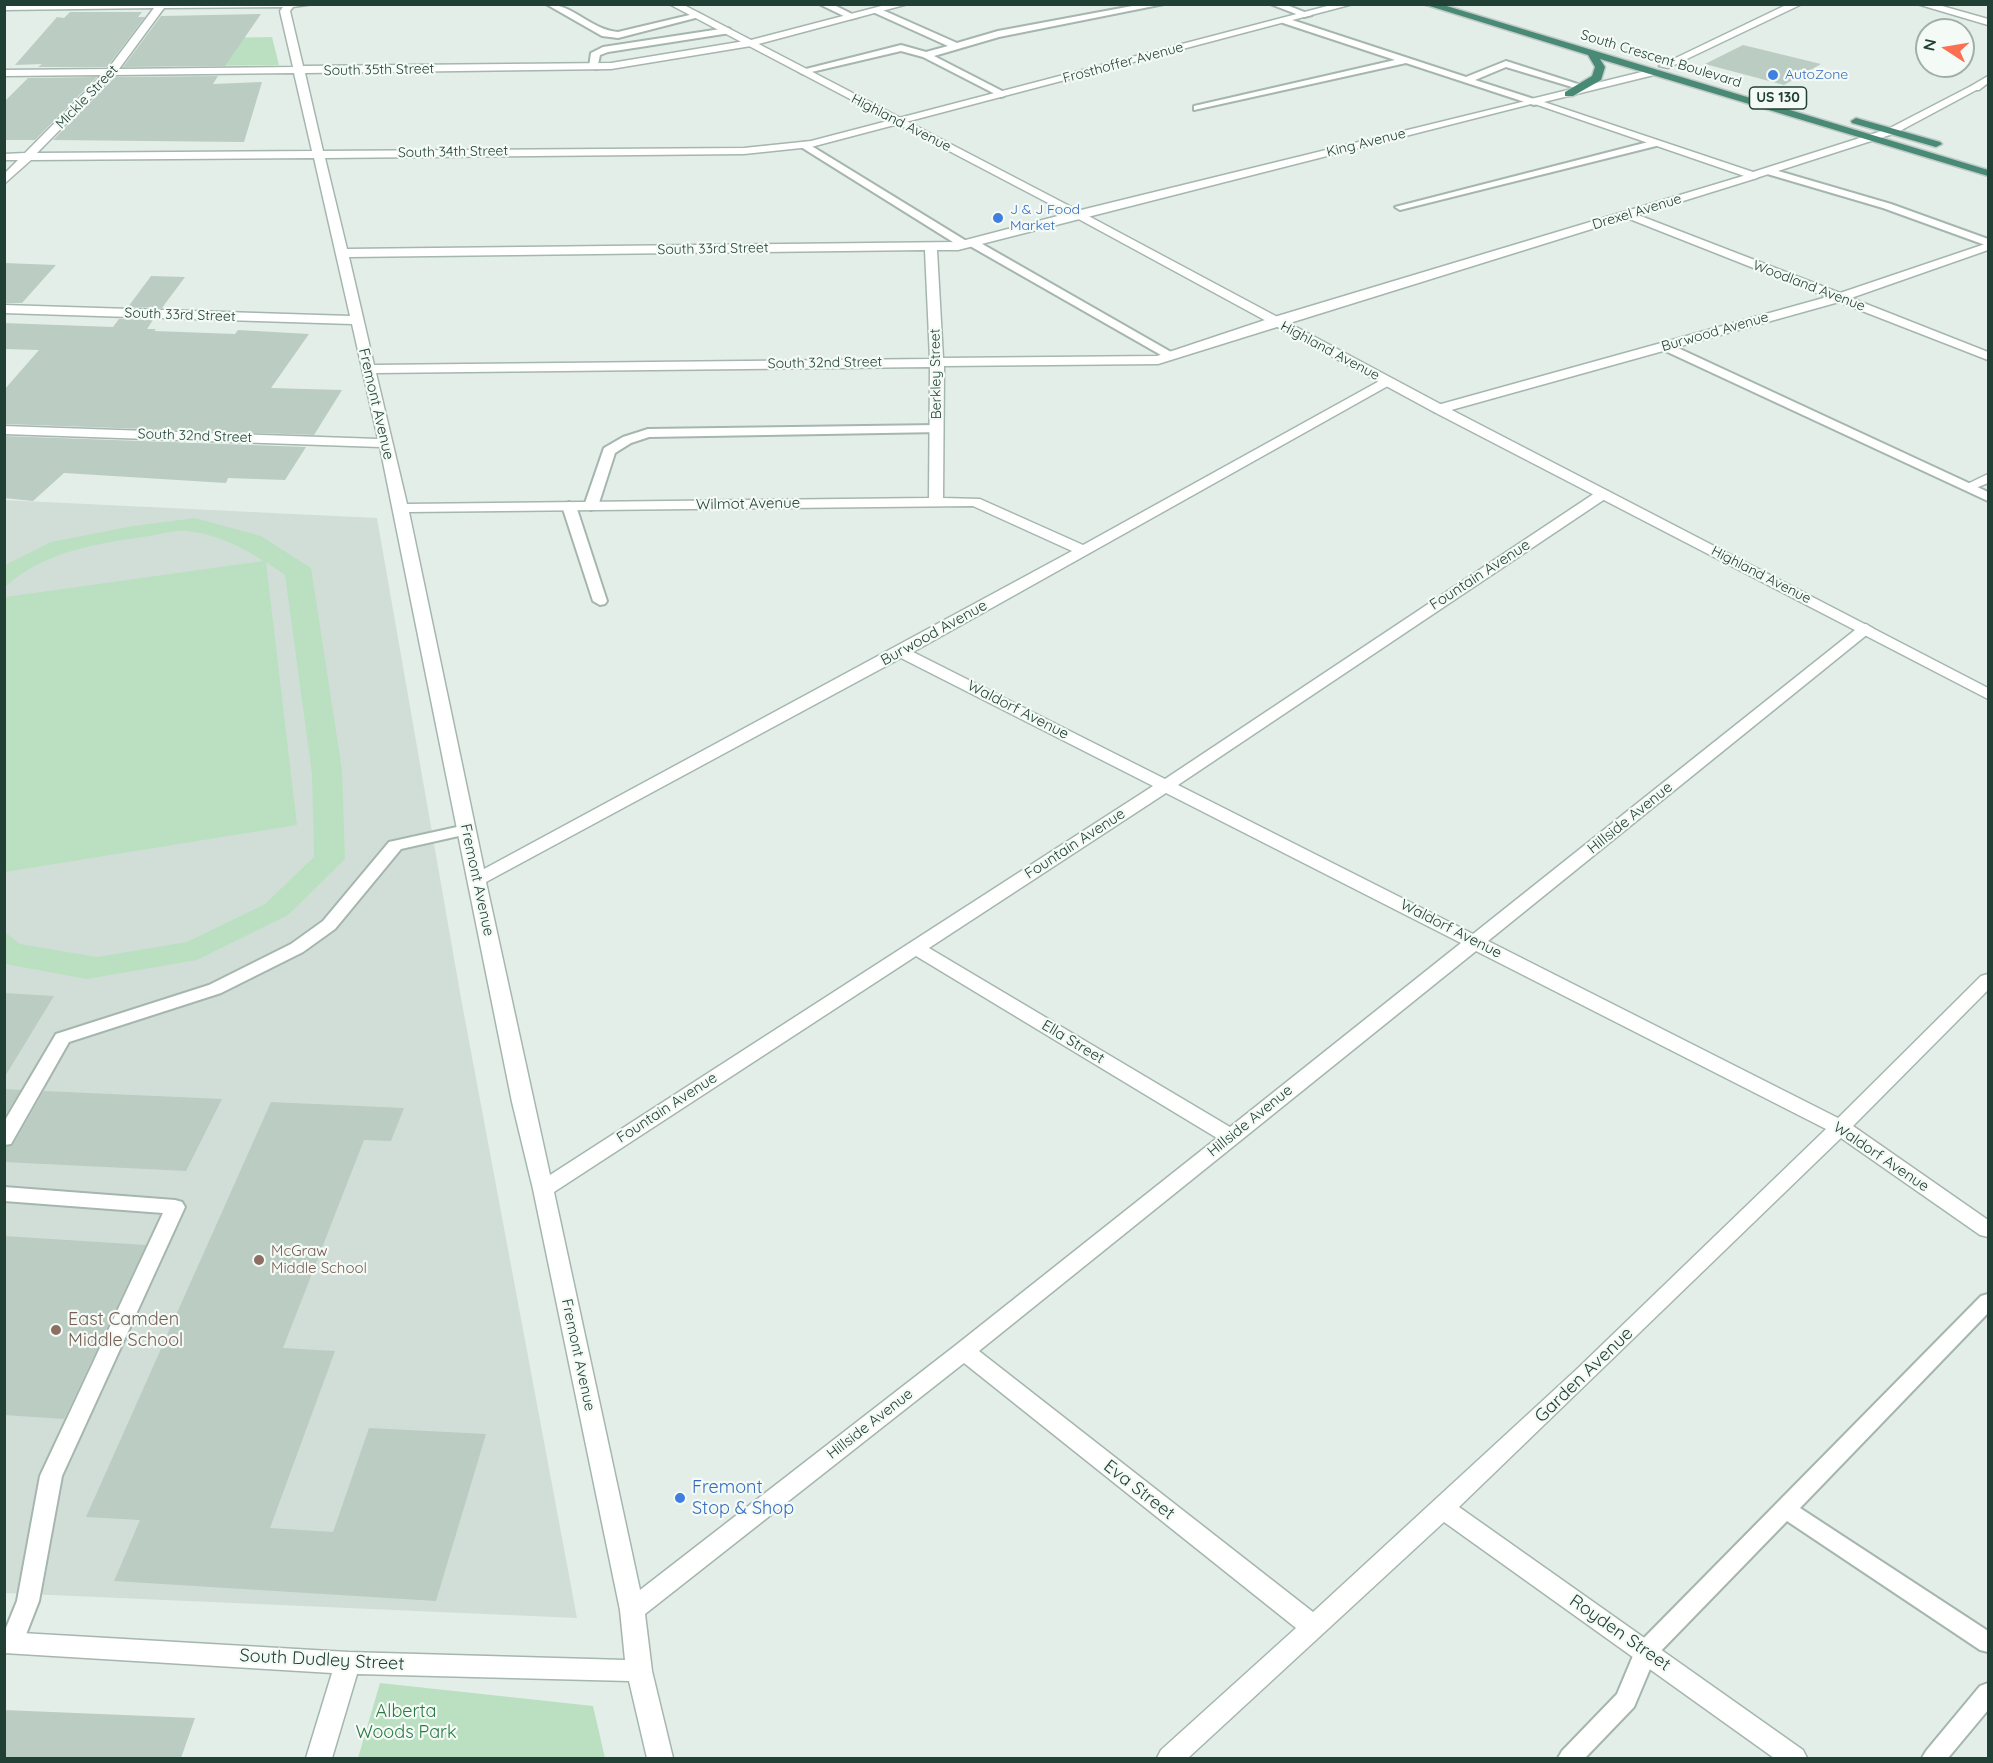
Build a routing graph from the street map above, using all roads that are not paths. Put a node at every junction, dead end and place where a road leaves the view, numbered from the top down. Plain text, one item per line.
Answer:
1 (290, 4) edge
2 (308, 4) edge
3 (550, 4) edge
4 (674, 4) edge
5 (822, 4) edge
6 (903, 4) edge
7 (1160, 4) edge
8 (1274, 4) edge
9 (1348, 4) edge
10 (1428, 4) edge
11 (1457, 4) edge
12 (1797, 4) edge
13 (1922, 4) edge
14 (160, 6) junction
15 (4, 8) edge
16 (878, 11) junction
17 (1307, 15) junction
18 (698, 16) junction
19 (853, 18) junction
20 (1286, 21) junction
21 (1989, 22) edge
22 (666, 24) junction
23 (727, 31) junction
24 (680, 38) junction
25 (751, 44) junction
26 (956, 46) junction
27 (1592, 54) junction
28 (926, 55) junction
29 (1409, 60) junction
30 (594, 67) junction
31 (1659, 69) junction
32 (301, 71) junction
33 (803, 71) junction
34 (111, 72) junction
35 (4, 73) edge
36 (1468, 79) junction
37 (1989, 79) edge
38 (1582, 87) junction
39 (1001, 94) junction
40 (1569, 94) junction
41 (1962, 94) junction
42 (1989, 96) edge
43 (1534, 102) junction
44 (1197, 108) dead end
45 (897, 121) junction
46 (1892, 131) junction
47 (1872, 138) junction
48 (1656, 143) junction
49 (805, 145) junction
50 (318, 153) junction
51 (4, 157) edge
52 (29, 157) junction
53 (1989, 160) edge
54 (1768, 171) junction
55 (1989, 173) edge
56 (1753, 176) junction
57 (4, 181) edge
58 (1400, 207) dead end
59 (1077, 214) junction
60 (1629, 215) junction
61 (969, 244) junction
62 (1989, 244) edge
63 (931, 247) junction
64 (344, 253) junction
65 (1839, 298) junction
66 (4, 309) edge
67 (356, 320) junction
68 (1276, 321) junction
69 (1665, 346) junction
70 (1172, 356) junction
71 (1989, 356) edge
72 (937, 362) junction
73 (368, 369) junction
74 (1388, 382) junction
75 (1439, 409) junction
76 (937, 429) junction
77 (4, 430) edge
78 (385, 443) junction
79 (1989, 478) edge
80 (1968, 488) junction
81 (1603, 494) junction
82 (1989, 497) edge
83 (936, 501) junction
84 (569, 506) junction
85 (591, 506) junction
86 (401, 508) junction
87 (1084, 551) junction
88 (600, 601) dead end
89 (1866, 629) junction
90 (901, 652) junction
91 (1989, 694) edge
92 (1167, 785) junction
93 (466, 830) junction
94 (477, 880) junction
95 (1475, 941) junction
96 (914, 947) junction
97 (1989, 980) edge
98 (1841, 1128) junction
99 (1231, 1137) junction
100 (4, 1139) edge
101 (543, 1188) junction
102 (4, 1194) edge
103 (1989, 1230) edge
104 (1989, 1301) edge
105 (964, 1351) junction
106 (1444, 1509) junction
107 (1785, 1509) junction
108 (632, 1610) junction
109 (1315, 1628) junction
110 (8, 1643) edge
111 (1989, 1643) edge
112 (1646, 1651) junction
113 (348, 1663) junction
114 (639, 1671) junction
115 (1989, 1693) edge
116 (319, 1758) edge
117 (660, 1758) edge
118 (1170, 1758) edge
119 (1570, 1758) edge
120 (1794, 1758) edge
121 (1934, 1758) edge

1 - 2 street
1 - 14 street
1 - 32 street, Fremont Avenue
3 - 22 lane
4 - 18 street, Highland Avenue
5 - 19 lane
6 - 16 street, South 35th Street
7 - 26 lane
8 - 17 lane
9 - 17 street, Frosthoffer Avenue
10 - 27 highway, South Crescent Boulevard / US 130
11 - 31 highway, South Crescent Boulevard / US 130
12 - 31 street, King Avenue
13 - 21 street
14 - 15 street
14 - 34 street, Mickle Street
16 - 19 street, South 35th Street
16 - 26 lane
17 - 20 street, Frosthoffer Avenue
18 - 22 lane
18 - 23 street, Highland Avenue
19 - 25 street, South 35th Street
20 - 29 lane
20 - 39 street, Frosthoffer Avenue
22 - 24 lane
23 - 24 lane
23 - 25 street, Highland Avenue
24 - 30 lane
25 - 30 street, South 35th Street
25 - 33 street, Highland Avenue
26 - 28 lane
27 - 31 highway, South Crescent Boulevard / US 130
27 - 38 highway
28 - 33 lane
28 - 39 lane
29 - 36 lane
29 - 44 lane
30 - 32 street, South 35th Street
31 - 40 street, King Avenue
31 - 46 highway, South Crescent Boulevard / US 130
31 - 47 highway, South Crescent Boulevard / US 130
32 - 34 street, South 35th Street
32 - 50 street, Fremont Avenue
33 - 45 street, Highland Avenue
34 - 35 street, South 35th Street
34 - 52 street, Mickle Street
36 - 38 lane
36 - 43 lane
37 - 41 street, Drexel Avenue
38 - 40 highway
39 - 45 street, Frosthoffer Avenue
40 - 43 street, King Avenue
41 - 42 street
41 - 46 street, Drexel Avenue
43 - 48 street
43 - 59 street, King Avenue
45 - 49 street, South 34th Street
45 - 59 street, Highland Avenue
46 - 47 street, Drexel Avenue
46 - 53 highway, South Crescent Boulevard / US 130
47 - 54 street, Drexel Avenue
47 - 55 highway, South Crescent Boulevard / US 130
48 - 56 street
48 - 58 lane
49 - 50 street, South 34th Street
49 - 61 lane
50 - 52 street, South 34th Street
50 - 64 street, Fremont Avenue
51 - 52 street, South 34th Street
52 - 57 street, Mickle Street
54 - 56 street, Drexel Avenue
54 - 62 lane
56 - 60 street, Drexel Avenue
59 - 61 street, South 33rd Street
59 - 68 street, Highland Avenue
60 - 65 street, Woodland Avenue
60 - 68 street, Drexel Avenue
61 - 63 street, South 33rd Street
61 - 70 lane
62 - 65 street, Burwood Avenue
63 - 64 street, South 33rd Street
63 - 72 street, Berkley Street
64 - 67 street, Fremont Avenue
65 - 69 street, Burwood Avenue
65 - 71 street, Woodland Avenue
66 - 67 street, South 33rd Street
67 - 73 street, Fremont Avenue
68 - 70 street, South 32nd Street
68 - 74 street, Highland Avenue
69 - 75 street, Burwood Avenue
69 - 80 lane
70 - 72 street, South 32nd Street
72 - 73 street, South 32nd Street
72 - 76 street, Berkley Street
73 - 78 street, Fremont Avenue
74 - 75 street, Highland Avenue
74 - 87 street, Burwood Avenue
75 - 81 street, Highland Avenue
76 - 83 street, Berkley Street
76 - 85 lane
77 - 78 street, South 32nd Street
78 - 86 street, Fremont Avenue
79 - 80 street
80 - 82 lane
81 - 89 street, Highland Avenue
81 - 92 street, Fountain Avenue
83 - 85 street, Wilmot Avenue
83 - 87 street, Wilmot Avenue
84 - 85 street, Wilmot Avenue
84 - 86 street, Wilmot Avenue
84 - 88 lane
86 - 93 street, Fremont Avenue
87 - 90 street, Burwood Avenue
89 - 91 street, Highland Avenue
89 - 95 street, Hillside Avenue
90 - 92 street, Waldorf Avenue
90 - 94 street, Burwood Avenue
92 - 95 street, Waldorf Avenue
92 - 96 street, Fountain Avenue
93 - 94 street, Fremont Avenue
93 - 100 lane
94 - 101 street, Fremont Avenue
95 - 98 street, Waldorf Avenue
95 - 99 street, Hillside Avenue
96 - 99 street, Ella Street
96 - 101 street, Fountain Avenue
97 - 98 street, Garden Avenue
98 - 103 street, Waldorf Avenue
98 - 106 street, Garden Avenue
99 - 105 street, Hillside Avenue
101 - 108 street, Fremont Avenue
102 - 110 lane
104 - 107 lane
105 - 108 street, Hillside Avenue
105 - 109 street, Eva Street
106 - 109 street, Garden Avenue
106 - 112 street, Royden Street
107 - 111 lane
107 - 112 lane
108 - 114 street, Fremont Avenue
109 - 118 street, Garden Avenue
110 - 113 street, South Dudley Street
112 - 119 lane
112 - 120 street, Royden Street
113 - 114 street, South Dudley Street
113 - 116 street
114 - 117 street, Fremont Avenue
115 - 121 lane

